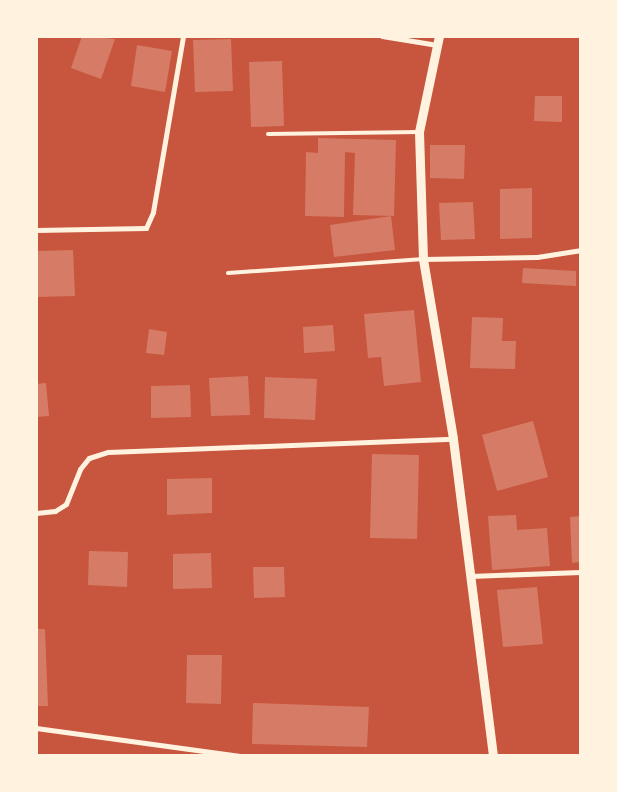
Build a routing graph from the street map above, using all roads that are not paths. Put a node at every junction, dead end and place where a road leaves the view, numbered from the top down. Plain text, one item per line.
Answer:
1 (183, 36) edge
2 (382, 36) edge
3 (438, 40) edge
4 (419, 132) junction
5 (268, 134) dead end
6 (36, 230) edge
7 (581, 250) edge
8 (423, 259) junction
9 (228, 273) dead end
10 (453, 439) junction
11 (36, 513) edge
12 (581, 572) edge
13 (470, 576) junction
14 (36, 728) edge
15 (240, 756) edge
16 (493, 756) edge

1 - 6 street
2 - 3 street
3 - 4 street
4 - 5 lane
4 - 8 street
7 - 8 street
8 - 9 lane
8 - 10 street
10 - 11 street
10 - 13 street
12 - 13 street
13 - 16 street
14 - 15 street

